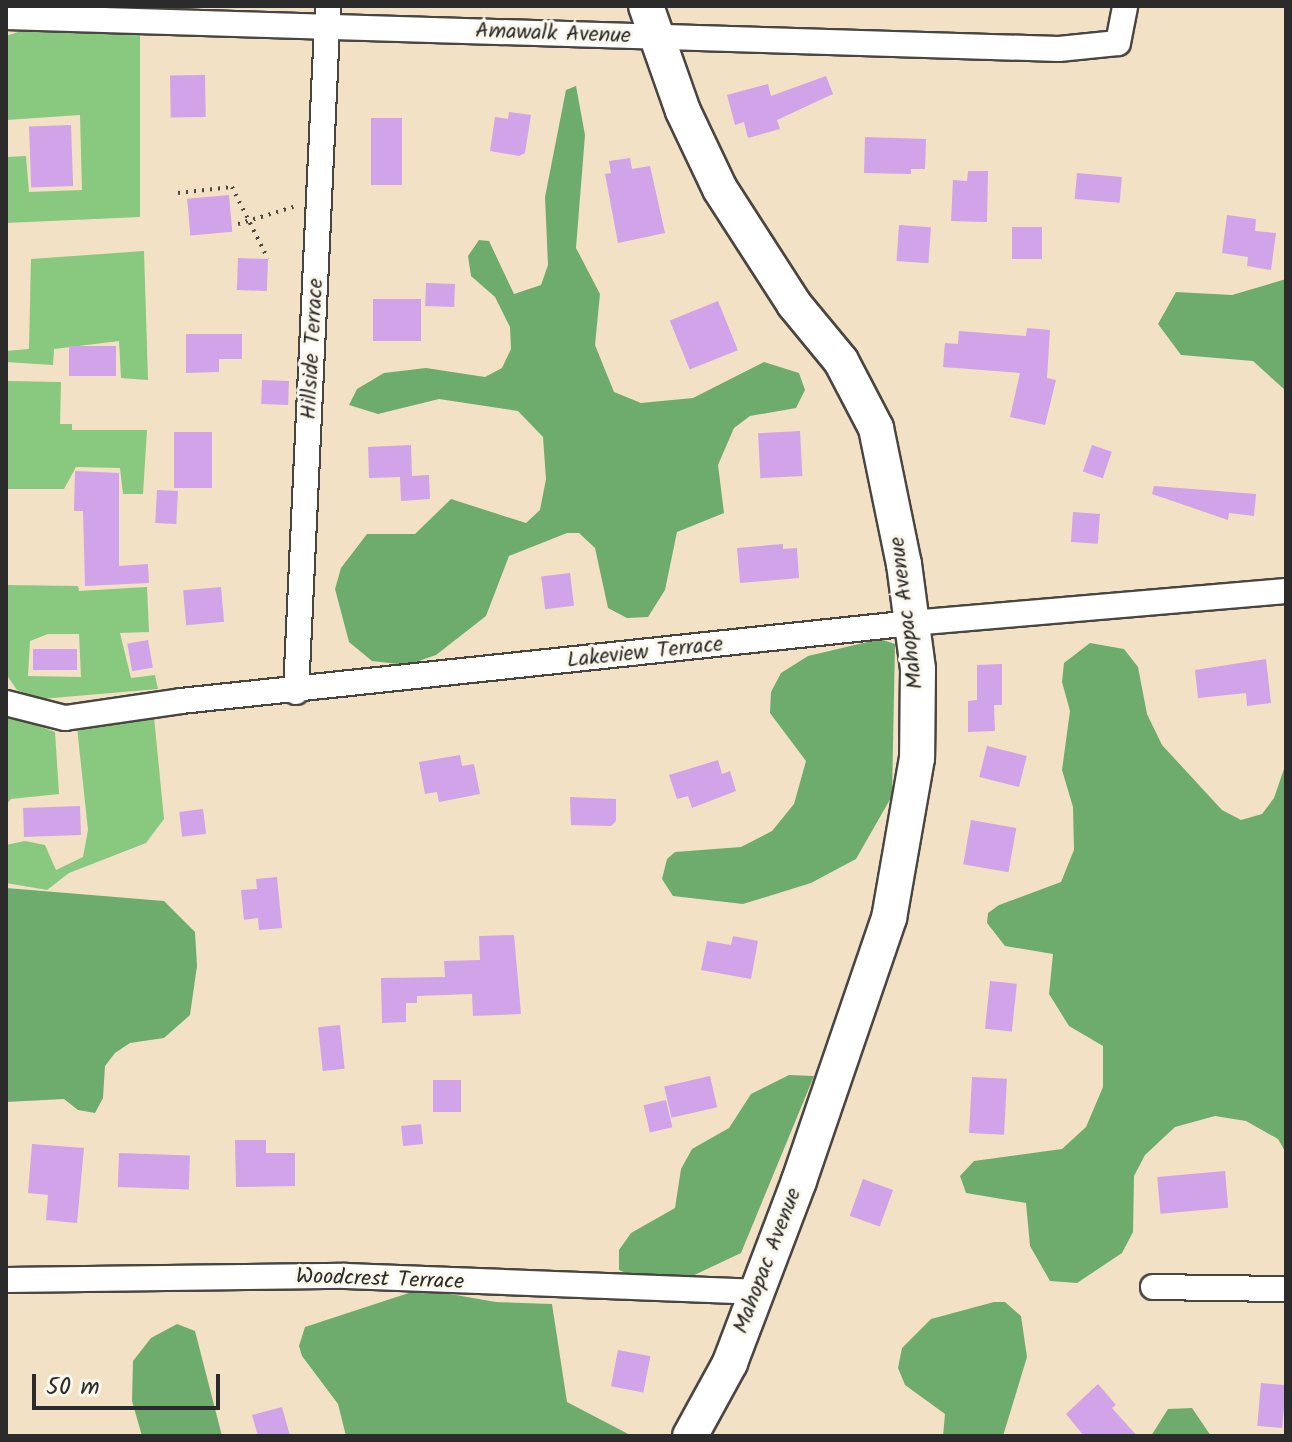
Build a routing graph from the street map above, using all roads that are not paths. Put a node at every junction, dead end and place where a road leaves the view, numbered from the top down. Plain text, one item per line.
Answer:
1 (1125, 6) edge
2 (328, 16) edge
3 (6, 17) edge
4 (650, 22) edge
5 (1286, 591) edge
6 (912, 623) junction
7 (296, 692) junction
8 (6, 703) edge
9 (6, 1280) edge
10 (1153, 1287) dead end
11 (1286, 1289) edge
12 (755, 1292) junction
13 (690, 1436) edge

1 - 4 street, Amawalk Avenue
2 - 3 street, Amawalk Avenue
2 - 4 street, Amawalk Avenue
2 - 7 street, Hillside Terrace
4 - 6 street, Mahopac Avenue
5 - 6 street, Lakeview Terrace
6 - 7 street, Lakeview Terrace
6 - 12 street, Mahopac Avenue
7 - 8 street, Lakeview Terrace
9 - 12 street, Woodcrest Terrace
10 - 11 street
12 - 13 street, Mahopac Avenue

